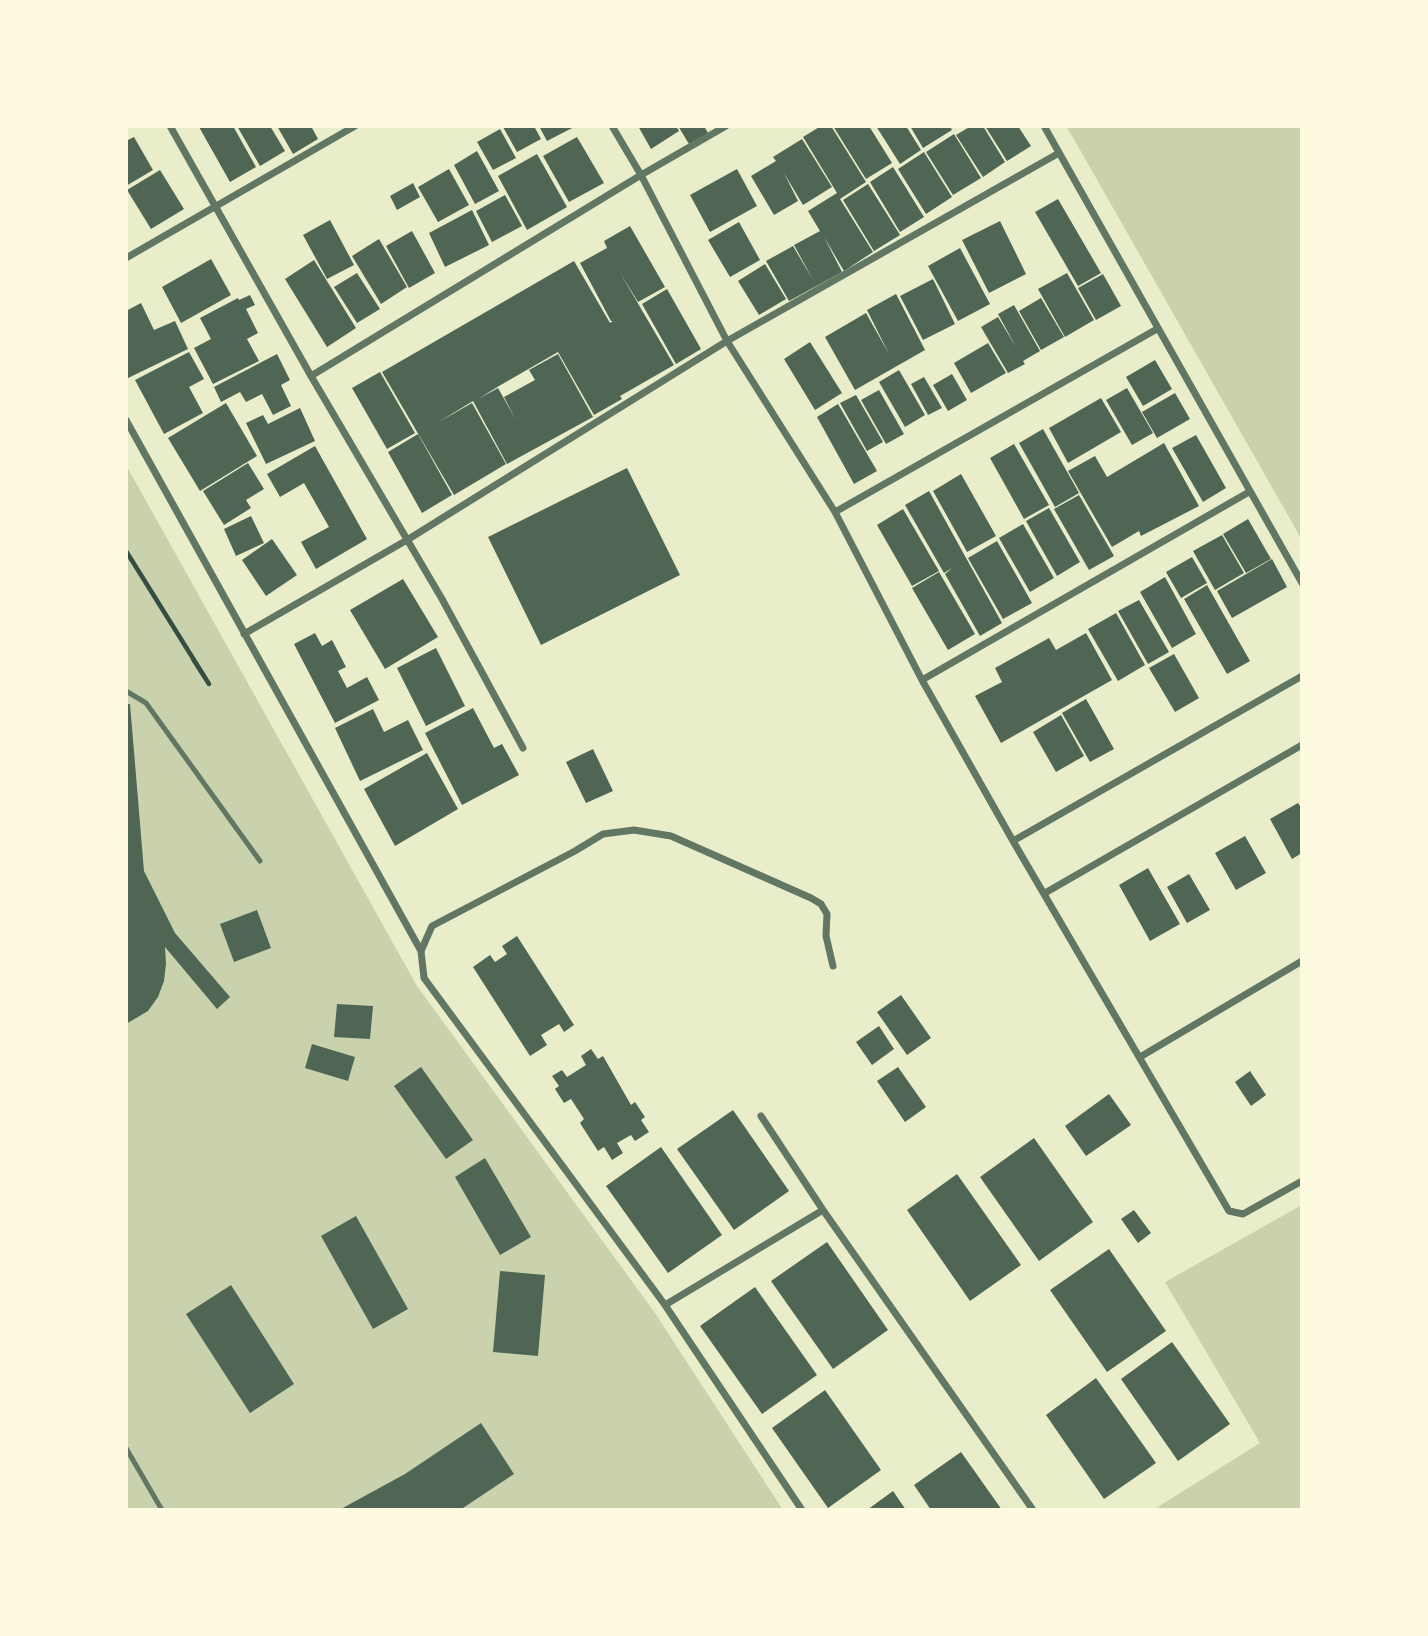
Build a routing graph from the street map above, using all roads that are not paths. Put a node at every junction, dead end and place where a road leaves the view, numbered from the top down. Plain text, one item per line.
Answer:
1 (170, 126) edge
2 (355, 126) edge
3 (612, 126) edge
4 (726, 126) edge
5 (1044, 126) edge
6 (1059, 153) junction
7 (641, 175) junction
8 (216, 207) junction
9 (126, 258) edge
10 (1157, 329) junction
11 (727, 341) junction
12 (311, 376) junction
13 (126, 420) edge
14 (1249, 492) junction
15 (835, 512) junction
16 (407, 540) junction
17 (1302, 583) edge
18 (244, 634) junction
19 (1302, 676) edge
20 (922, 680) junction
21 (126, 691) edge
22 (1302, 745) edge
23 (523, 748) dead end
24 (1013, 841) junction
25 (260, 861) dead end
26 (1045, 893) junction
27 (421, 951) junction
28 (1302, 961) edge
29 (833, 965) dead end
30 (1140, 1057) junction
31 (761, 1116) dead end
32 (1302, 1181) edge
33 (822, 1210) junction
34 (665, 1305) junction
35 (126, 1448) edge
36 (162, 1510) edge
37 (802, 1510) edge
38 (1033, 1510) edge

1 - 8 street
2 - 8 street
3 - 7 street
4 - 7 street
5 - 6 street
6 - 10 street
6 - 11 street
7 - 11 street
7 - 12 street
8 - 9 street
8 - 12 street
10 - 14 street
10 - 15 street
11 - 15 street
11 - 16 street
12 - 16 street
13 - 18 street
14 - 17 street
14 - 20 street
15 - 20 street
16 - 18 street
16 - 23 street
18 - 27 street
19 - 24 street
20 - 24 street
21 - 25 lane
22 - 26 street
24 - 26 street
26 - 30 street
27 - 29 street
27 - 34 street
28 - 30 street
30 - 32 street
31 - 33 street
33 - 34 street
33 - 38 street
34 - 37 street
35 - 36 lane

